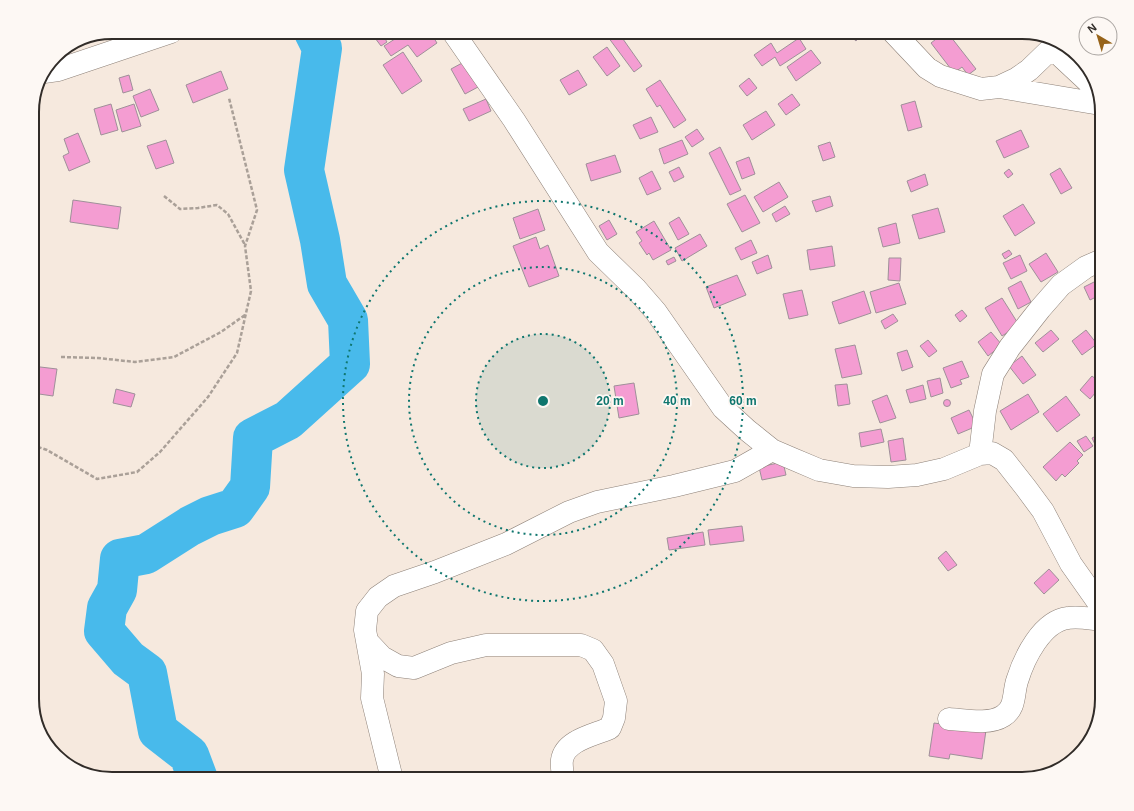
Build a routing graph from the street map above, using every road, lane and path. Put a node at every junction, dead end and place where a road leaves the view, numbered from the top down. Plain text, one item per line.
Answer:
1 (150, 39) edge
2 (458, 39) edge
3 (900, 39) edge
4 (1054, 46) edge
5 (1056, 48) edge
6 (52, 71) edge
7 (1087, 80) edge
8 (999, 87) junction
9 (229, 98) dead end
10 (1094, 103) edge
11 (164, 196) dead end
12 (245, 246) junction
13 (1095, 263) edge
14 (246, 315) junction
15 (61, 357) dead end
16 (39, 447) edge
17 (772, 450) junction
18 (980, 454) junction
19 (1095, 598) edge
20 (1095, 620) edge
21 (367, 641) junction
22 (949, 719) dead end
23 (390, 772) edge
24 (563, 772) edge

1 - 6 street
2 - 17 street
3 - 8 street
4 - 8 street
5 - 7 street
8 - 10 street
9 - 12 path
11 - 12 path
12 - 14 path
13 - 18 street
14 - 15 path
14 - 16 path
17 - 18 street
17 - 21 street
18 - 19 street
20 - 22 street
21 - 23 street
21 - 24 street

